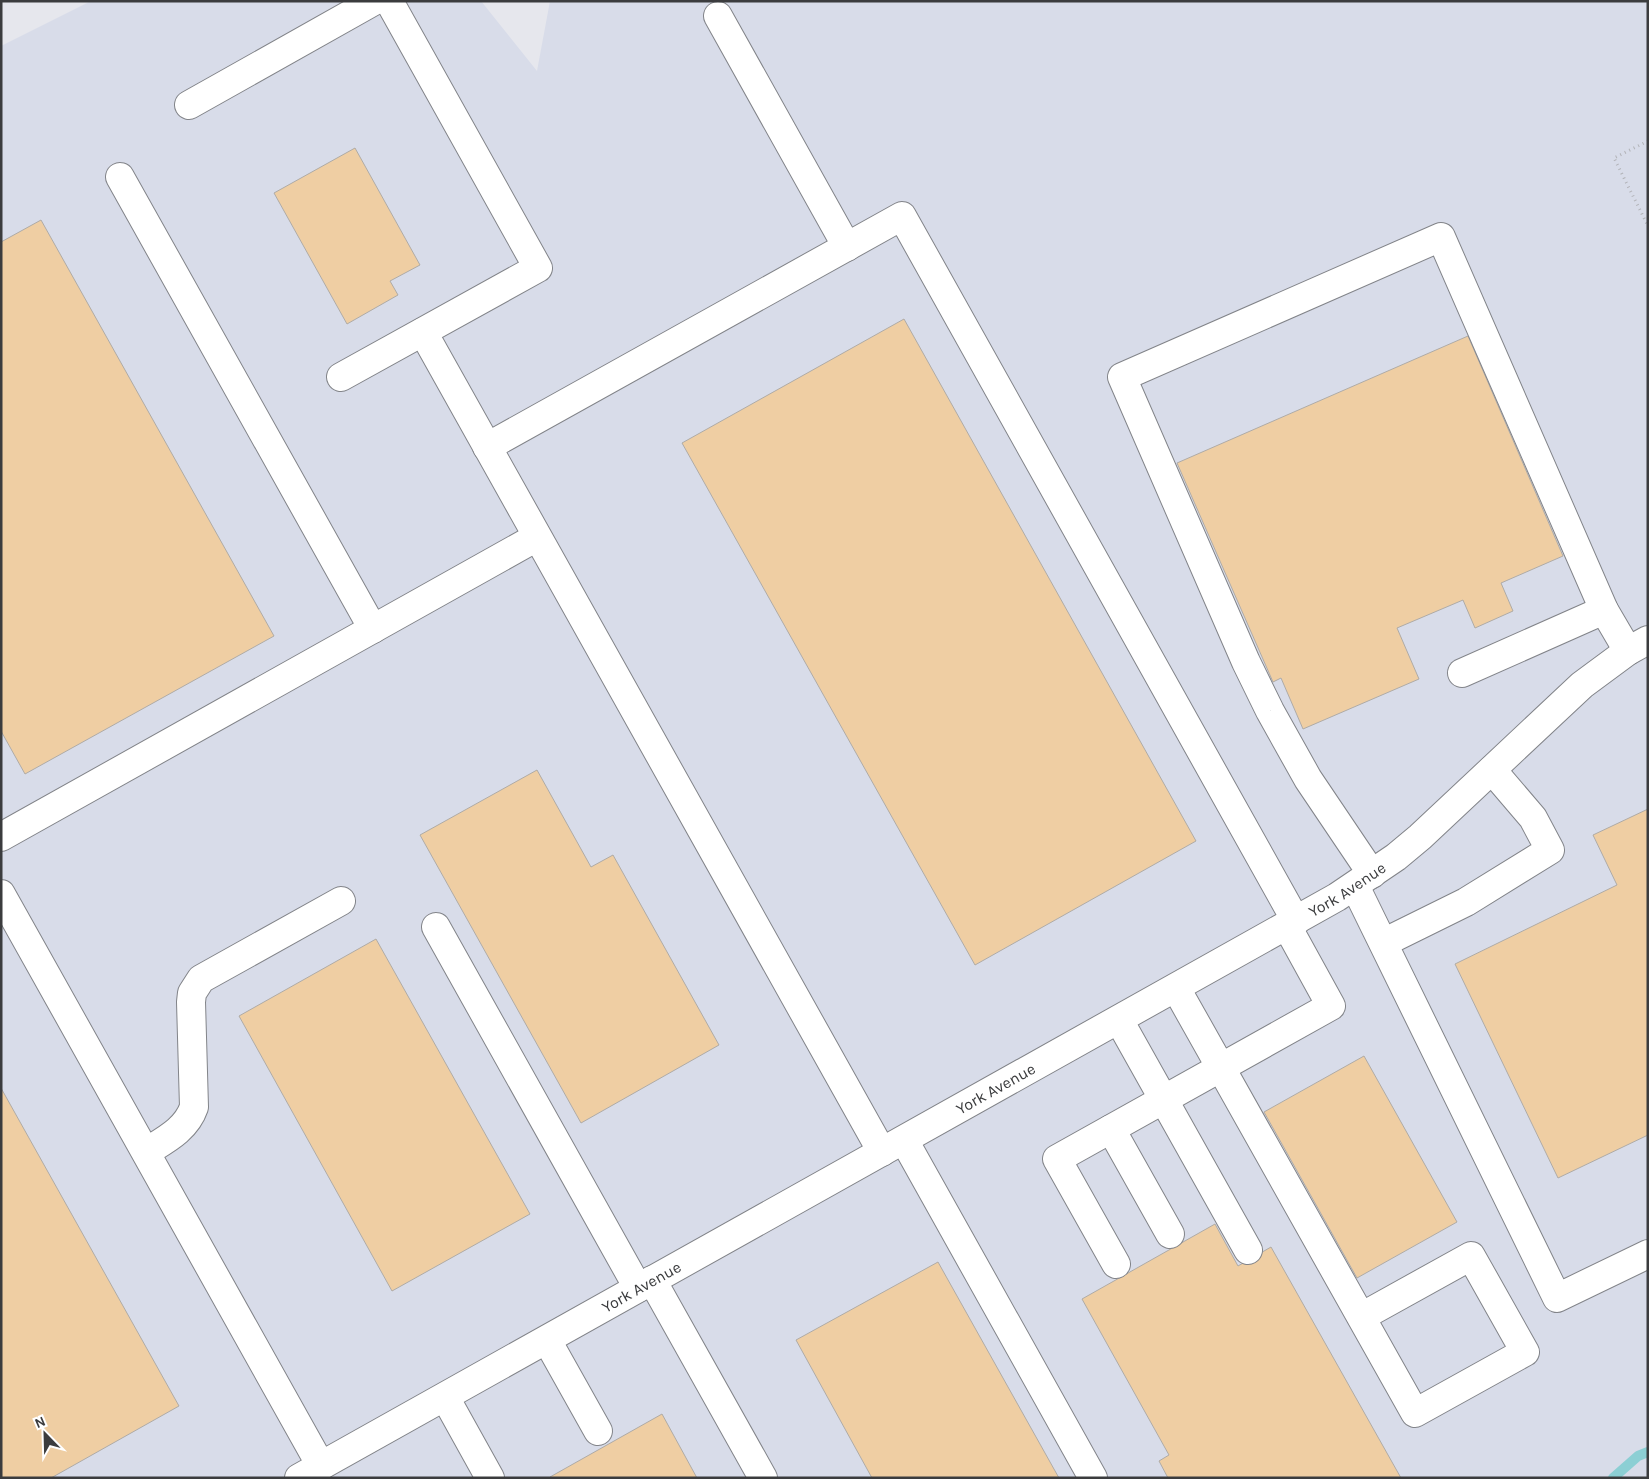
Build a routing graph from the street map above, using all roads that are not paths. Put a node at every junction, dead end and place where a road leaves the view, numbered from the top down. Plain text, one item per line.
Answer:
1 (374, 1) edge
2 (389, 1) edge
3 (718, 16) dead end
4 (189, 105) dead end
5 (120, 177) dead end
6 (847, 247) junction
7 (423, 332) junction
8 (341, 377) dead end
9 (487, 447) junction
10 (538, 537) junction
11 (1604, 610) junction
12 (373, 629) junction
13 (1638, 645) edge
14 (1462, 673) dead end
15 (1492, 770) junction
16 (1, 837) edge
17 (1364, 880) junction
18 (1, 894) edge
19 (341, 902) dead end
20 (1291, 923) junction
21 (436, 927) dead end
22 (1385, 942) junction
23 (1176, 988) junction
24 (1119, 1020) junction
25 (1221, 1068) junction
26 (1164, 1100) junction
27 (1111, 1129) junction
28 (893, 1146) junction
29 (146, 1152) junction
30 (1170, 1234) dead end
31 (1248, 1250) dead end
32 (1648, 1254) edge
33 (1116, 1264) dead end
34 (645, 1284) junction
35 (1361, 1317) junction
36 (547, 1340) junction
37 (445, 1397) junction
38 (598, 1431) dead end
39 (308, 1474) edge
40 (490, 1478) edge
41 (763, 1478) edge
42 (1093, 1478) edge

1 - 4 street
2 - 7 street
3 - 6 street
5 - 12 street
6 - 9 street
6 - 20 street
7 - 8 street
7 - 9 street
9 - 10 street
10 - 12 street
10 - 28 street
11 - 13 street
11 - 14 street
11 - 17 street
12 - 16 street
13 - 15 street, York Avenue
15 - 17 street, York Avenue
15 - 22 street
17 - 20 street, York Avenue
17 - 22 street
18 - 29 street
19 - 29 street
20 - 23 street, York Avenue
20 - 25 street
21 - 34 street
22 - 32 street
23 - 24 street, York Avenue
23 - 25 street
24 - 26 street
24 - 28 street, York Avenue
25 - 26 street
25 - 35 street
26 - 27 street
26 - 31 street
27 - 30 street
27 - 33 street
28 - 34 street, York Avenue
28 - 42 street
29 - 39 street
34 - 36 street, York Avenue
34 - 41 street
35 - 35 street
36 - 37 street, York Avenue
36 - 38 street
37 - 39 street, York Avenue
37 - 40 street

